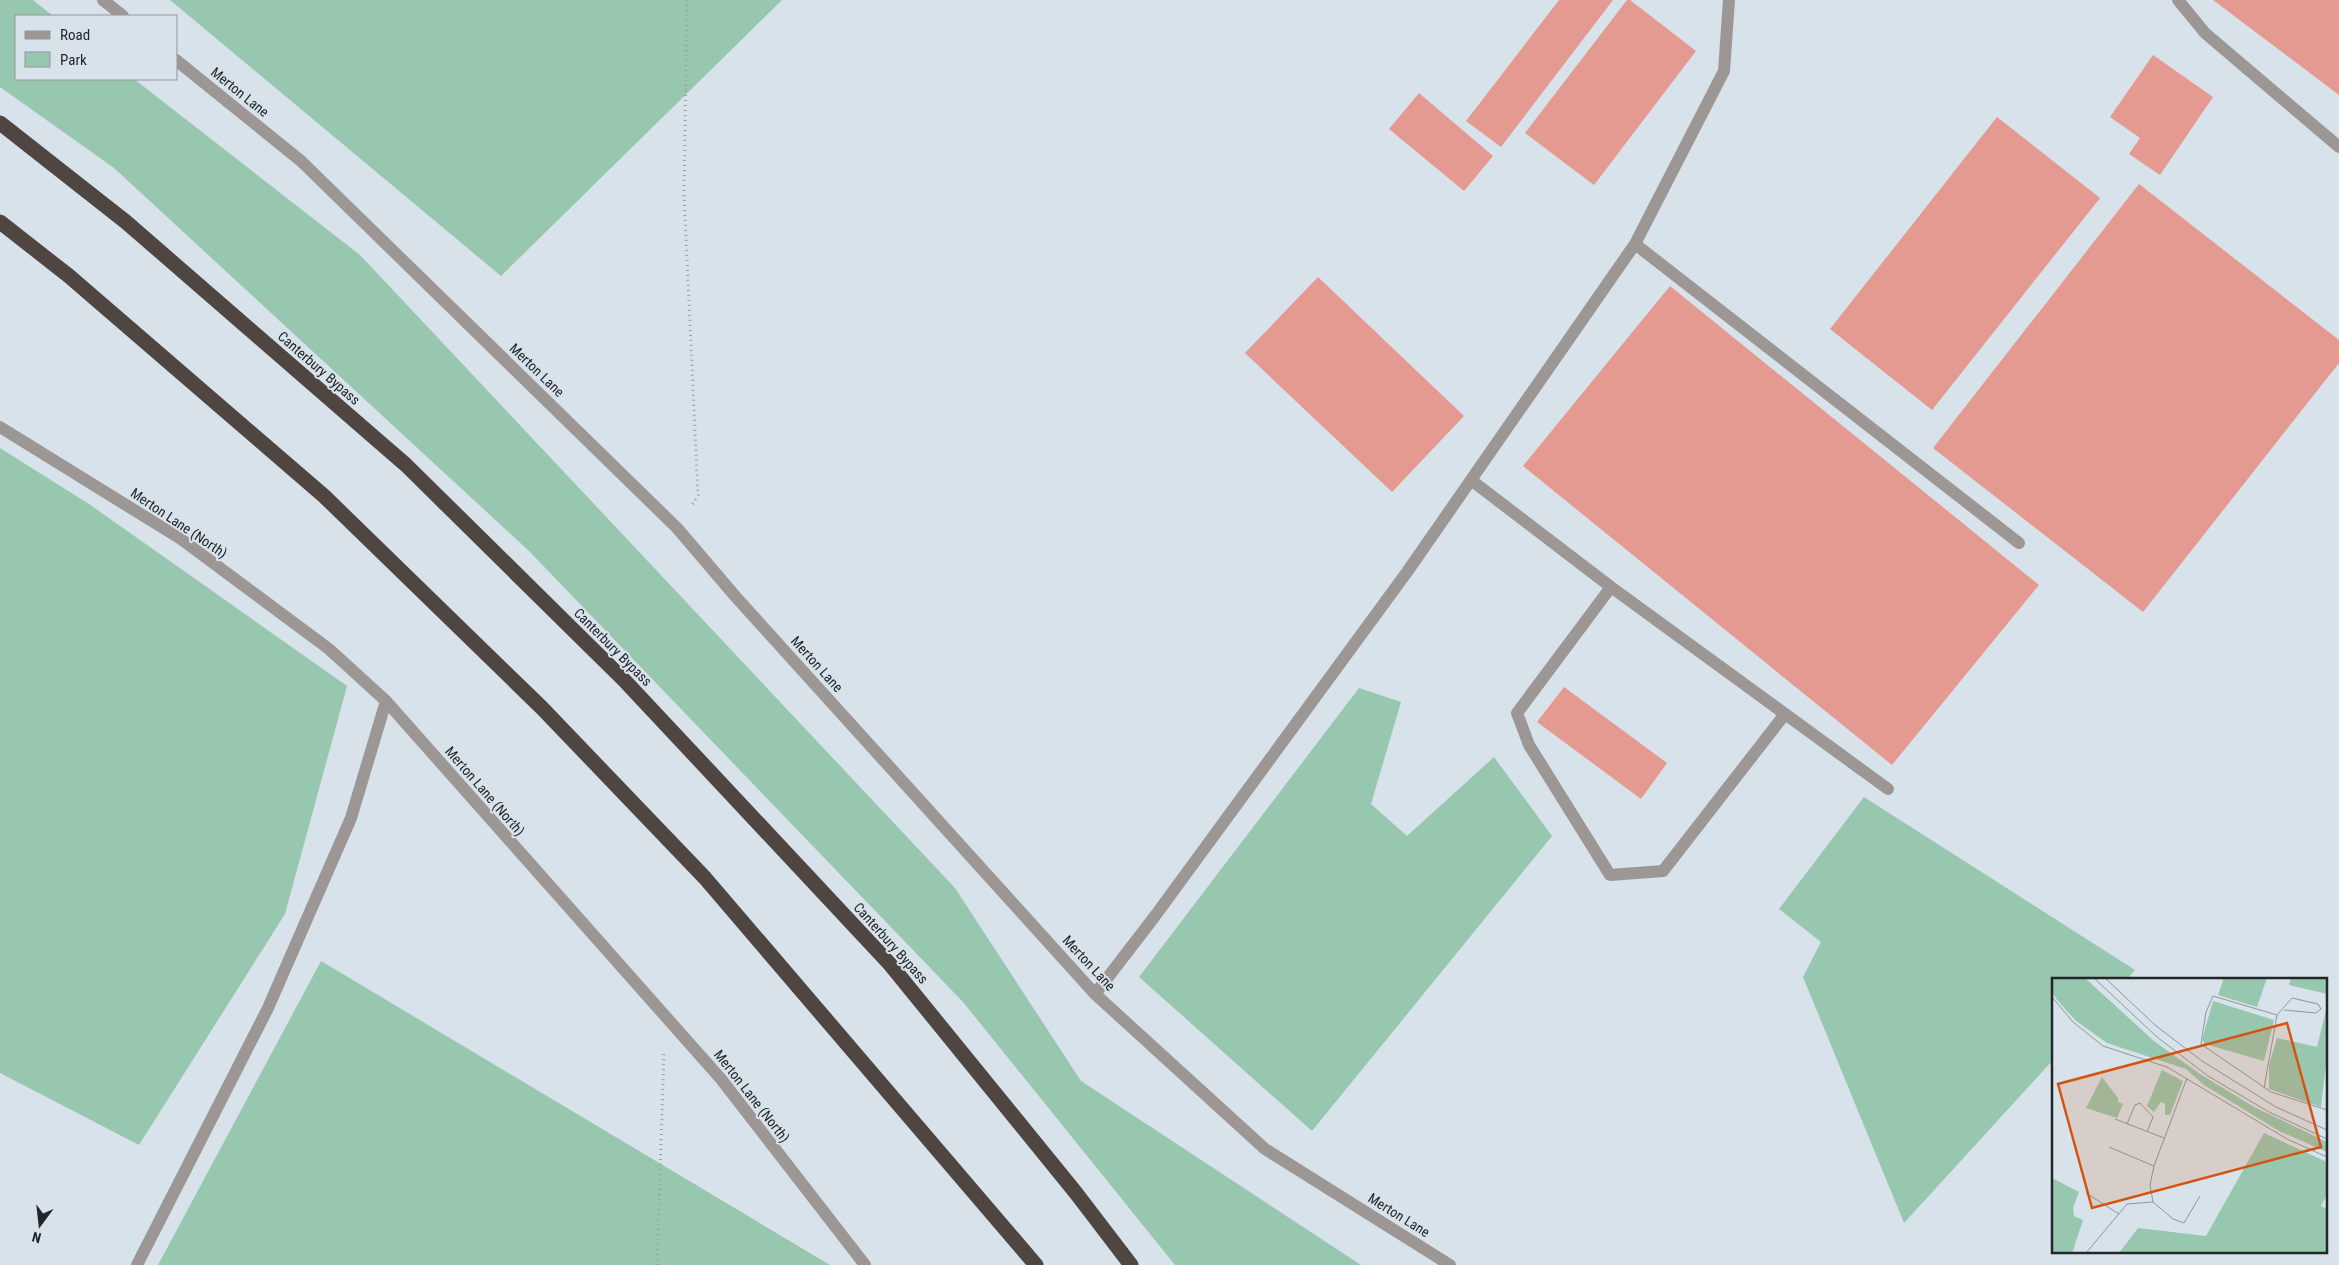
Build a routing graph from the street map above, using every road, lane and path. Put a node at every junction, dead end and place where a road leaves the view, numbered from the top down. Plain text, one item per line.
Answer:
1 (103, 0) edge
2 (687, 0) edge
3 (1728, 0) edge
4 (2178, 0) edge
5 (122, 15) edge
6 (178, 62) edge
7 (0, 124) edge
8 (2339, 147) edge
9 (0, 222) edge
10 (1635, 244) junction
11 (0, 428) edge
12 (1471, 480) junction
13 (677, 528) junction
14 (2019, 543) dead end
15 (1611, 587) junction
16 (386, 701) junction
17 (1785, 714) junction
18 (1888, 789) dead end
19 (1095, 994) junction
20 (666, 1015) junction
21 (137, 1265) edge
22 (658, 1265) edge
23 (865, 1265) edge
24 (1036, 1265) edge
25 (1132, 1265) edge
26 (1450, 1265) edge

1 - 5 street
2 - 13 path
3 - 10 street
4 - 8 street
6 - 13 street, Merton Lane
7 - 25 highway, Canterbury Bypass
9 - 24 highway
10 - 12 street
10 - 14 street
11 - 16 street, Merton Lane (North)
12 - 15 street
12 - 19 street
13 - 19 street, Merton Lane
15 - 17 street
15 - 17 street
16 - 20 street, Merton Lane (North)
16 - 21 street
17 - 18 street
19 - 26 street, Merton Lane
20 - 22 path
20 - 23 street, Merton Lane (North)

